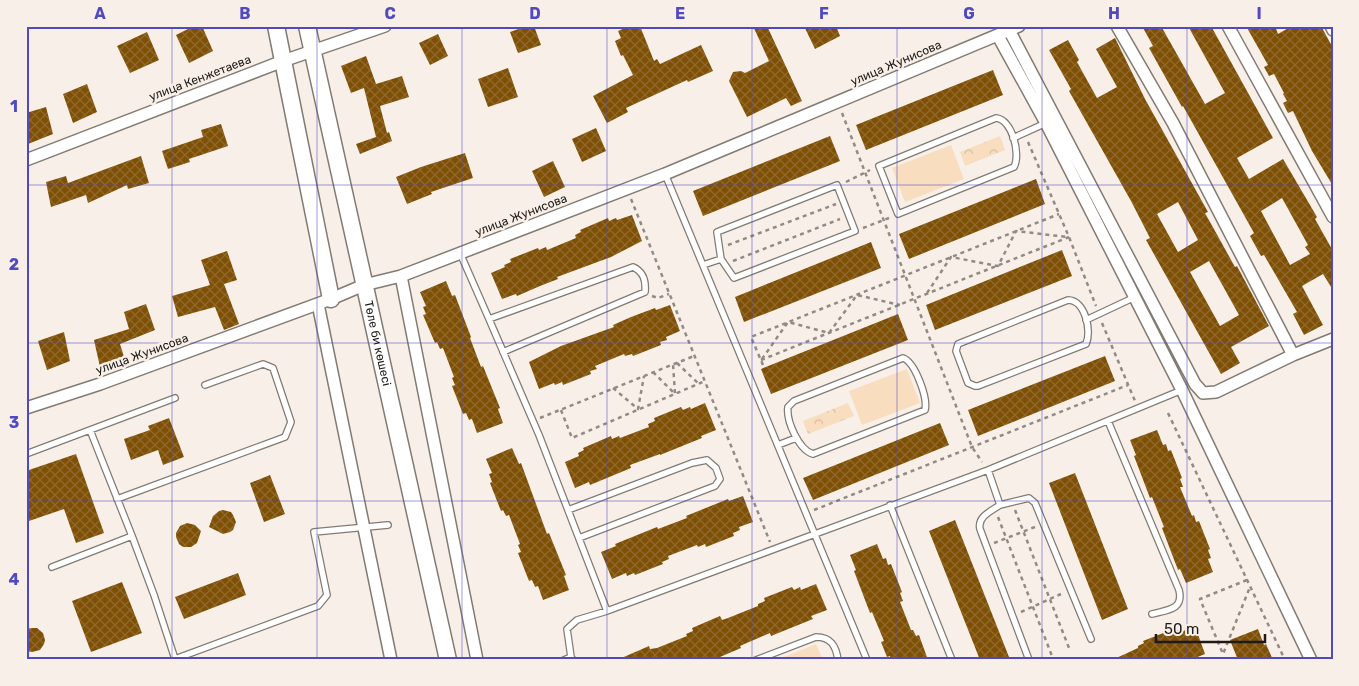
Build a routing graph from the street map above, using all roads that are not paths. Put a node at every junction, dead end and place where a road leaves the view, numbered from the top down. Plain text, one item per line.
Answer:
1 (276, 26) edge
2 (307, 26) edge
3 (385, 26) edge
4 (1117, 26) edge
5 (1228, 26) edge
6 (1331, 26) edge
7 (1014, 28) edge
8 (1333, 30) edge
9 (998, 36) junction
10 (313, 52) junction
11 (283, 60) junction
12 (1046, 123) junction
13 (1013, 138) junction
14 (26, 160) edge
15 (666, 174) junction
16 (1333, 217) edge
17 (460, 253) junction
18 (723, 262) junction
19 (703, 265) junction
20 (402, 276) junction
21 (364, 285) junction
22 (1135, 297) junction
23 (324, 302) junction
24 (490, 319) junction
25 (1086, 320) junction
26 (1333, 339) edge
27 (504, 352) junction
28 (1294, 355) junction
29 (205, 385) dead end
30 (1182, 390) junction
31 (175, 398) dead end
32 (26, 408) edge
33 (1108, 421) junction
34 (90, 430) junction
35 (796, 438) junction
36 (778, 445) junction
37 (26, 454) edge
38 (988, 470) junction
39 (117, 499) junction
40 (890, 505) junction
41 (997, 507) junction
42 (568, 510) junction
43 (388, 525) dead end
44 (362, 527) junction
45 (815, 534) junction
46 (132, 536) junction
47 (578, 538) junction
48 (52, 567) dead end
49 (607, 611) junction
50 (1152, 614) dead end
51 (1091, 639) dead end
52 (572, 658) edge
53 (391, 660) edge
54 (448, 660) edge
55 (477, 660) edge
56 (564, 660) edge
57 (756, 660) edge
58 (838, 660) edge
59 (867, 660) edge
60 (952, 660) edge
61 (1029, 660) edge
62 (1311, 660) edge

1 - 11 main road
2 - 10 main road, Төле би көшесі
3 - 10 street, улица Кенжетаева
4 - 28 street
5 - 16 street
6 - 8 street
7 - 9 street, улица Жунисова
7 - 28 street
9 - 12 street
9 - 15 street, улица Жунисова
10 - 11 street, улица Кенжетаева
10 - 21 main road, Төле би көшесі
11 - 14 street, улица Кенжетаева
11 - 23 main road
12 - 13 lane
12 - 22 street
13 - 13 lane
15 - 17 street, улица Жунисова
15 - 19 lane
17 - 20 street, улица Жунисова
17 - 24 lane
18 - 18 lane
18 - 19 lane
19 - 36 lane
20 - 21 street, улица Жунисова
20 - 55 street
21 - 23 street, улица Жунисова
21 - 54 main road, Төле би көшесі
22 - 25 lane
22 - 30 street
23 - 32 street, улица Жунисова
23 - 44 street
24 - 27 lane
24 - 27 lane
25 - 25 lane
26 - 28 street
27 - 42 lane
29 - 39 lane
30 - 33 lane
30 - 62 street
31 - 34 lane
33 - 38 lane
33 - 50 lane
34 - 37 lane
34 - 39 lane
35 - 35 lane
35 - 36 lane
36 - 45 lane
38 - 40 lane
38 - 41 lane
39 - 46 lane
40 - 45 lane
40 - 60 lane
41 - 51 lane
41 - 61 lane
42 - 47 lane
42 - 47 lane
43 - 44 lane
44 - 46 lane
44 - 53 street
45 - 49 lane
45 - 59 lane
46 - 48 lane
47 - 49 lane
49 - 52 lane
52 - 56 lane
57 - 58 lane

